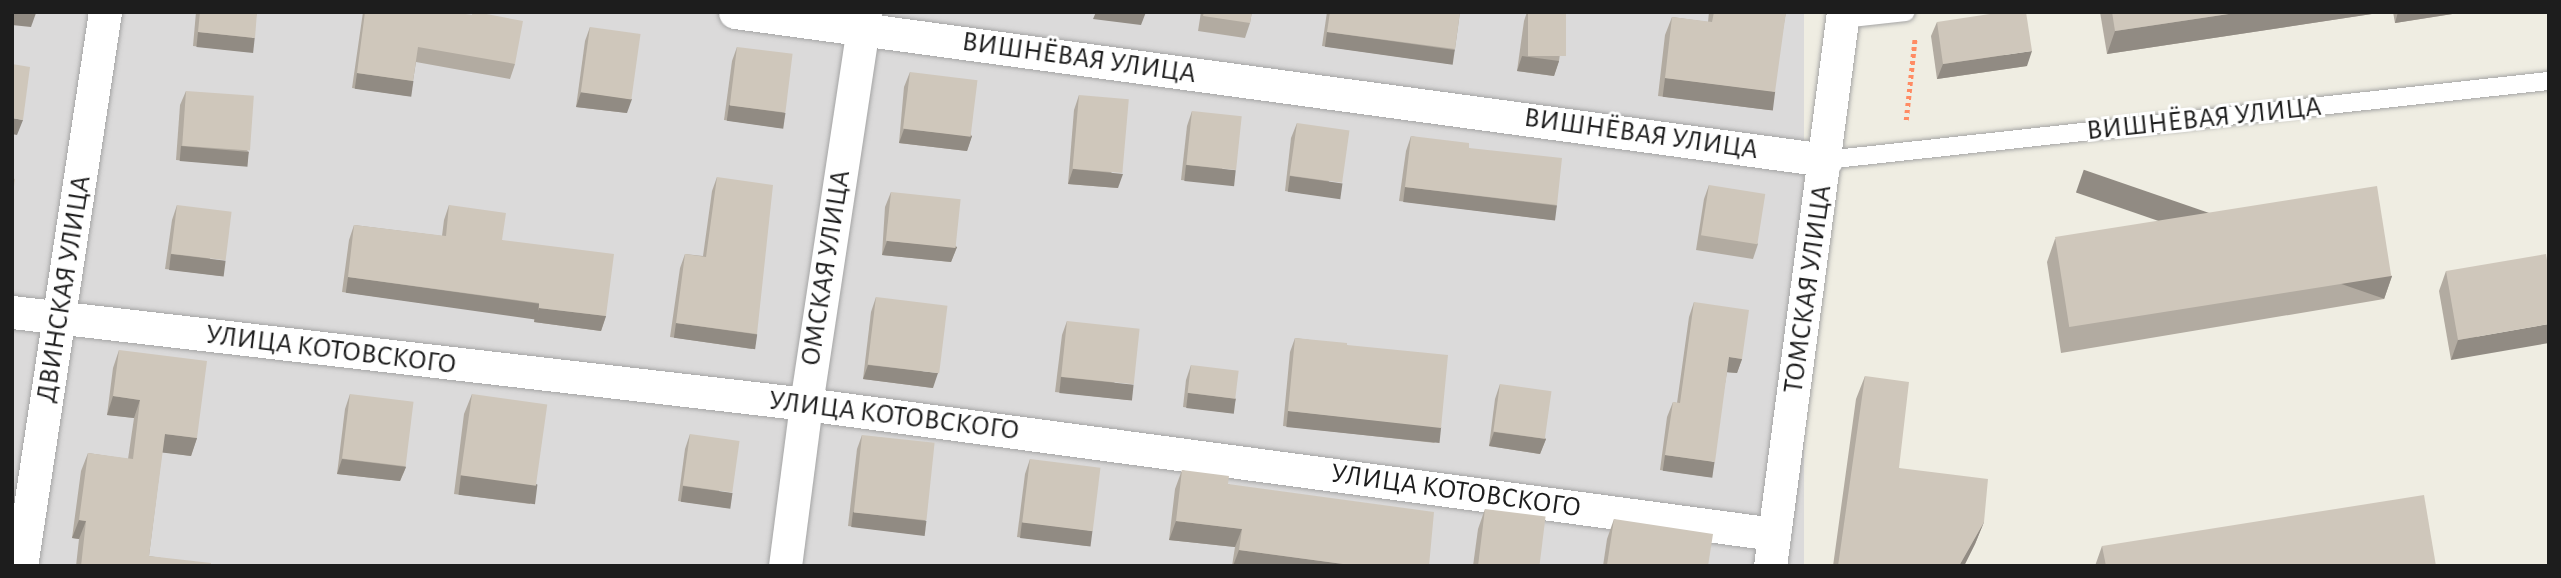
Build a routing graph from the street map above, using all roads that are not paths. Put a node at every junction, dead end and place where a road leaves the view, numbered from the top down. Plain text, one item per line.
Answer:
1 (105, 12) edge
2 (735, 12) edge
3 (1843, 16) edge
4 (1911, 19) edge
5 (864, 20) edge
6 (2549, 81) edge
7 (1826, 160) junction
8 (12, 312) edge
9 (60, 319) junction
10 (806, 404) junction
11 (1772, 550) edge
12 (21, 566) edge
13 (785, 566) edge

1 - 9 street, ДВИНСКАЯ УЛИЦА
2 - 5 street, ВИШНЁВАЯ УЛИЦА
3 - 4 lane
3 - 7 street, ТОМСКАЯ УЛИЦА
5 - 7 street, ВИШНЁВАЯ УЛИЦА
5 - 10 street, ОМСКАЯ УЛИЦА
6 - 7 lane, ВИШНЁВАЯ УЛИЦА
7 - 11 street, ТОМСКАЯ УЛИЦА
8 - 9 street, УЛИЦА КОТОВСКОГО
9 - 10 street, УЛИЦА КОТОВСКОГО
9 - 12 street, ДВИНСКАЯ УЛИЦА
10 - 11 street, УЛИЦА КОТОВСКОГО
10 - 13 street, ОМСКАЯ УЛИЦА

